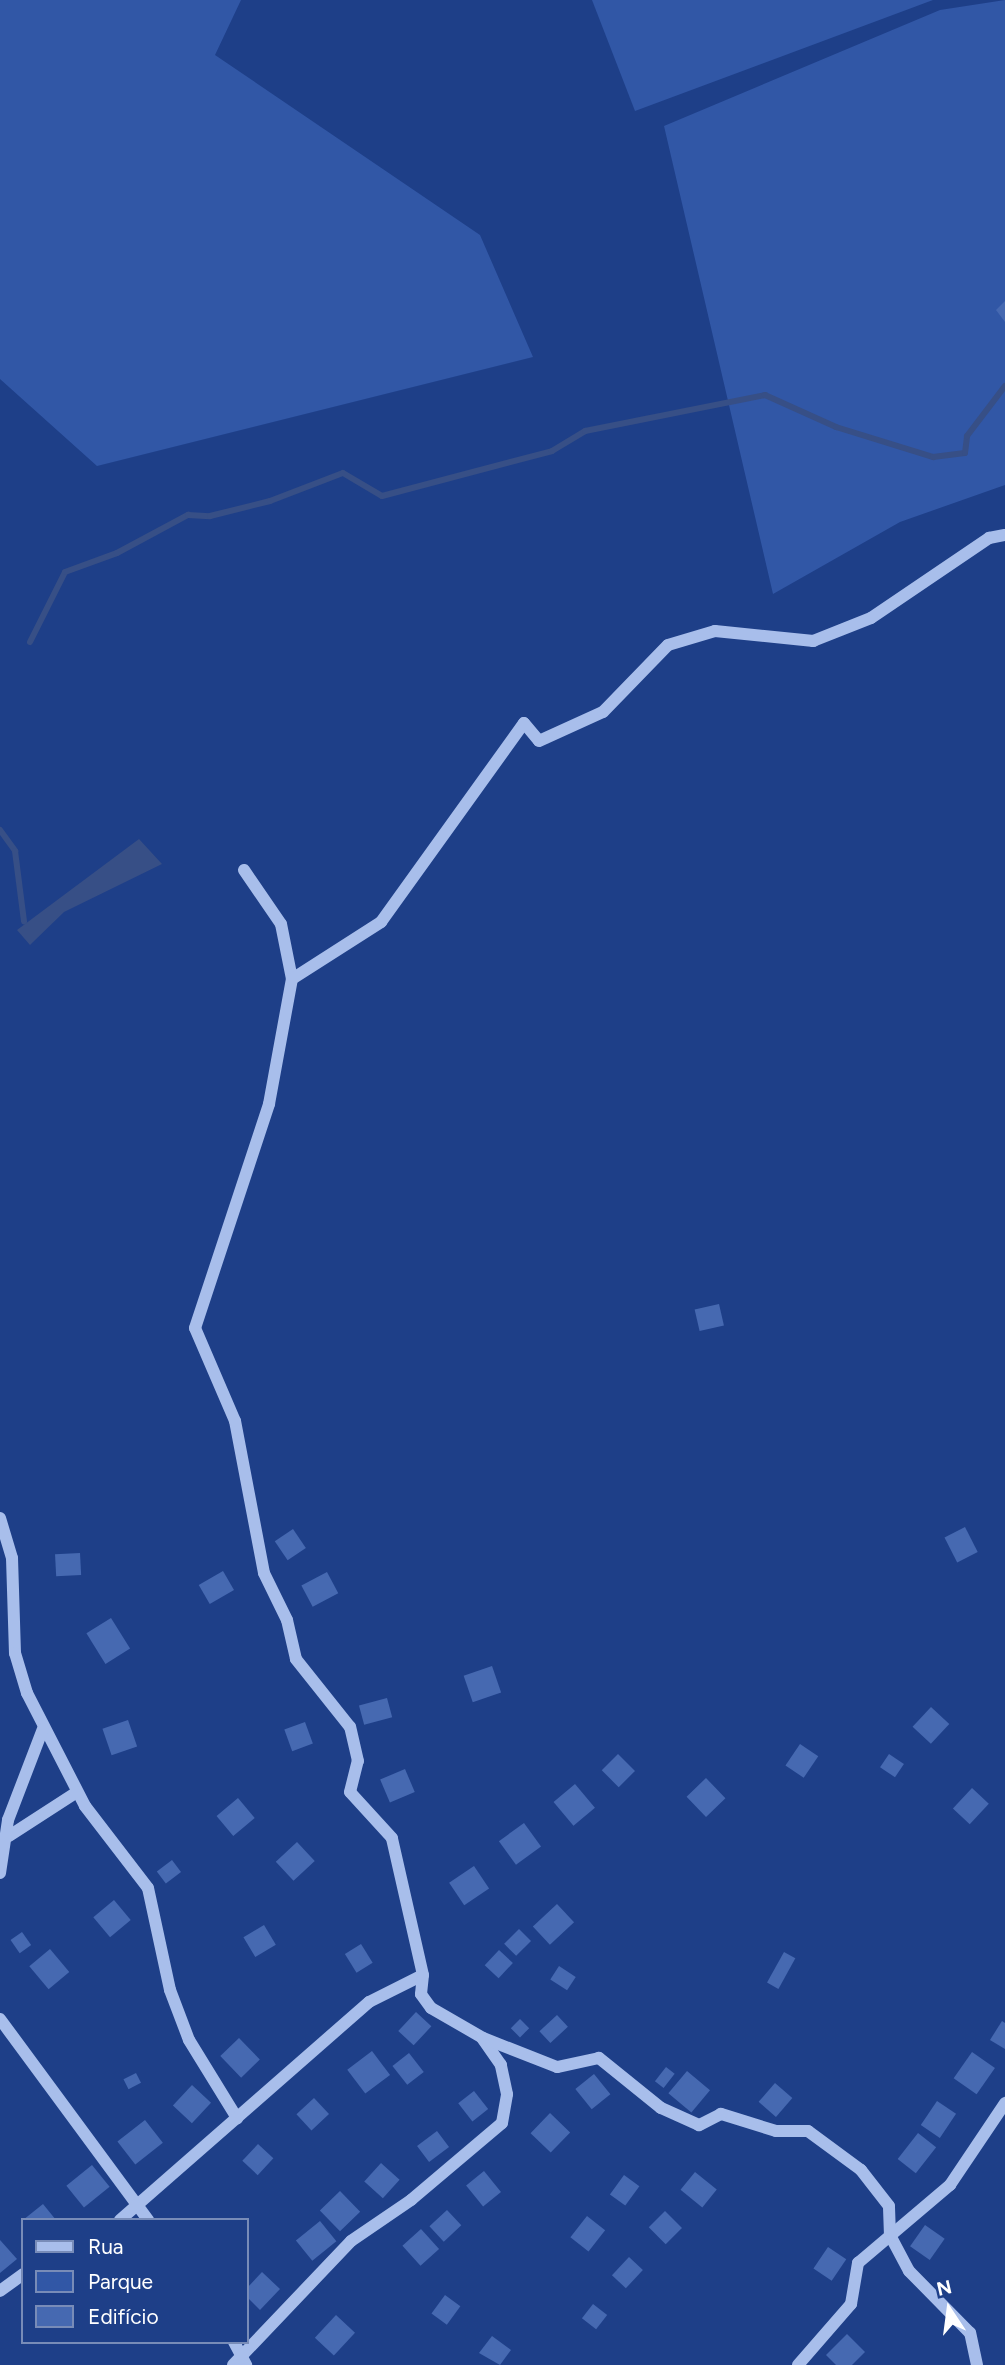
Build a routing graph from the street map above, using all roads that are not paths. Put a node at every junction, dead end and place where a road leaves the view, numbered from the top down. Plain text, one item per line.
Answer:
1 (1005, 535) edge
2 (244, 870) dead end
3 (292, 979) junction
4 (0, 1518) edge
5 (43, 1729) junction
6 (77, 1792) junction
7 (9, 1836) junction
8 (0, 1873) edge
9 (423, 1975) junction
10 (0, 2019) edge
11 (483, 2038) junction
12 (1005, 2104) edge
13 (237, 2118) junction
14 (137, 2208) junction
15 (123, 2218) edge
16 (146, 2218) edge
17 (890, 2236) junction
18 (21, 2275) edge
19 (0, 2291) edge
20 (235, 2344) edge
21 (240, 2362) edge
22 (798, 2365) edge
23 (977, 2365) edge

1 - 3 street
2 - 3 street
3 - 9 street
4 - 5 street
5 - 6 street
5 - 7 street
6 - 7 street
6 - 13 street
7 - 8 street
9 - 11 street
9 - 13 street
10 - 14 street
11 - 17 street
11 - 21 street
12 - 17 street
13 - 14 street
14 - 15 street
14 - 16 street
17 - 22 street
17 - 23 street
18 - 19 street
20 - 21 street

